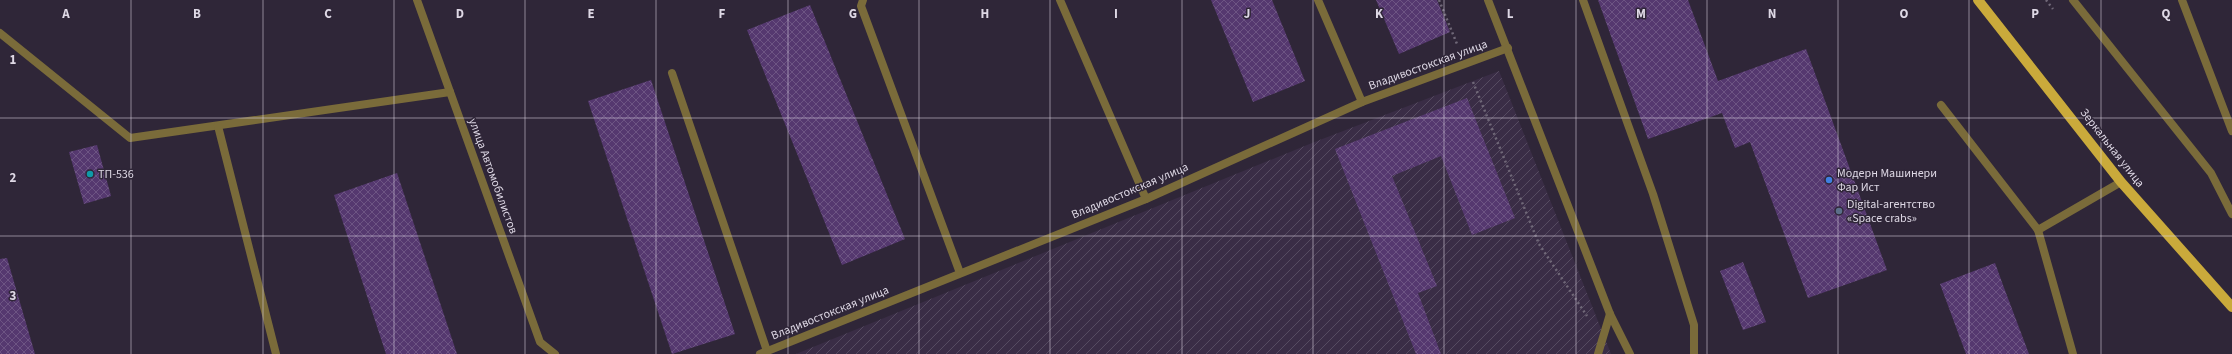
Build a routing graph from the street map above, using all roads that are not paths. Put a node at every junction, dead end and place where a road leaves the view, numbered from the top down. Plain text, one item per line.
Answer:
1 (417, 0) edge
2 (863, 0) edge
3 (1060, 0) edge
4 (1318, 0) edge
5 (1488, 0) edge
6 (1583, 0) edge
7 (1978, 0) edge
8 (2073, 0) edge
9 (2182, 0) edge
10 (0, 33) edge
11 (1508, 48) junction
12 (672, 73) dead end
13 (450, 92) junction
14 (1362, 102) junction
15 (1941, 105) dead end
16 (218, 126) junction
17 (2232, 131) edge
18 (2121, 182) junction
19 (1146, 199) junction
20 (2232, 214) edge
21 (2038, 230) junction
22 (960, 273) junction
23 (2232, 306) edge
24 (1610, 314) junction
25 (764, 352) edge
26 (276, 354) edge
27 (555, 354) edge
28 (1598, 354) edge
29 (1630, 354) edge
30 (1694, 354) edge
31 (2073, 354) edge

1 - 13 street, улица Автомобилистов
2 - 22 street
3 - 19 street
4 - 14 street
5 - 11 street, Владивостокская улица
6 - 30 street
7 - 18 main road, Зеркальная улица
8 - 20 street
9 - 17 street
10 - 16 street
11 - 14 street, Владивостокская улица
11 - 24 street, Владивостокская улица
12 - 25 street
13 - 16 street
13 - 27 street, улица Автомобилистов
14 - 19 street, Владивостокская улица
15 - 21 street
16 - 26 street
18 - 21 street
18 - 23 main road, Зеркальная улица
19 - 22 street, Владивостокская улица
21 - 31 street
22 - 25 street, Владивостокская улица
24 - 28 street
24 - 29 street, Владивостокская улица

